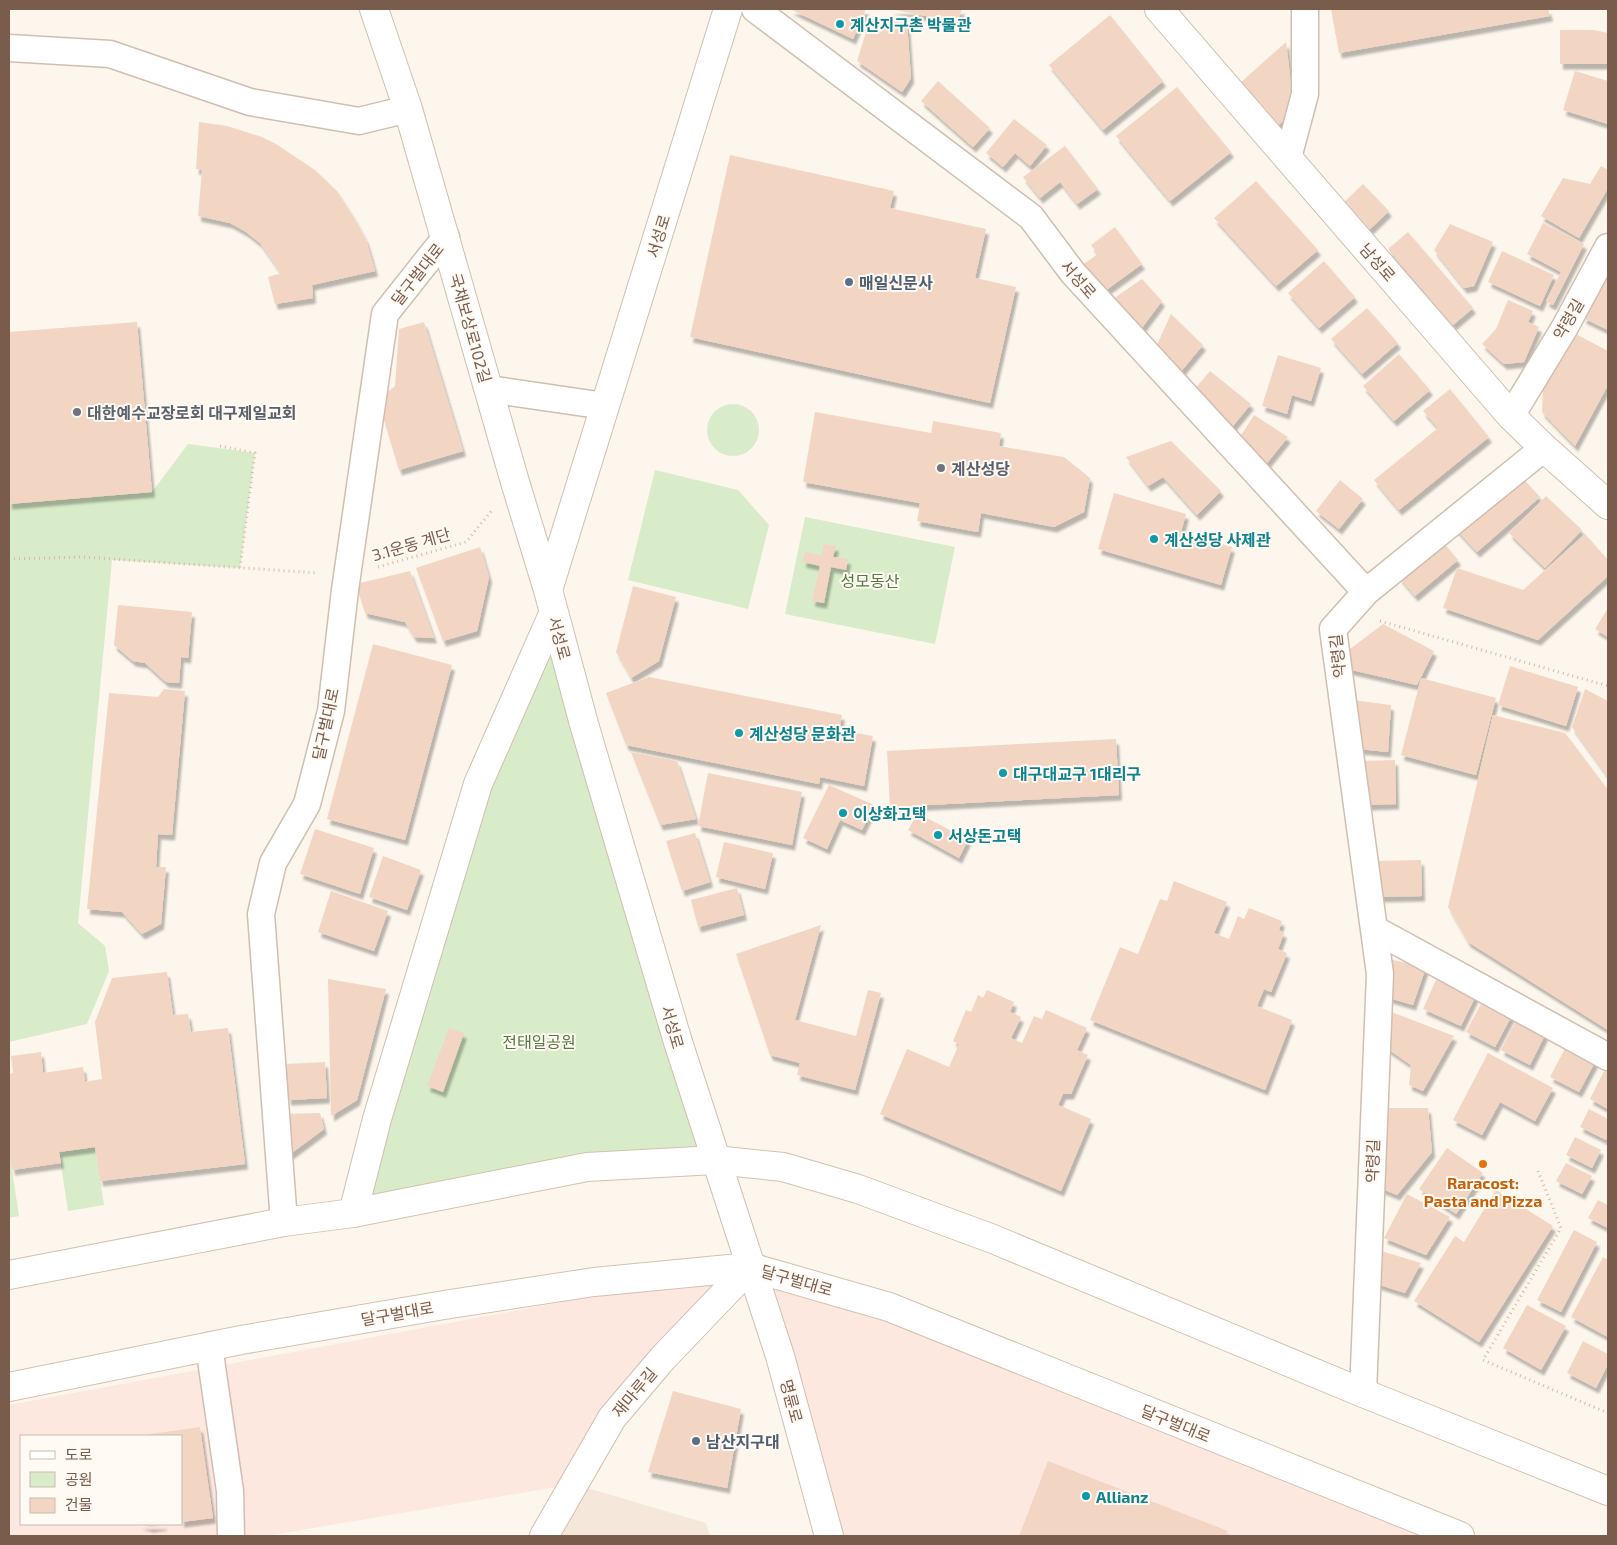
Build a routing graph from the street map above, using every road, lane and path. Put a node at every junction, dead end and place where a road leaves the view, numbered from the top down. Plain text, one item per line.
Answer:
1 (374, 9) edge
2 (728, 9) edge
3 (754, 9) edge
4 (1159, 9) edge
5 (1305, 9) edge
6 (9, 48) edge
7 (408, 109) junction
8 (1288, 158) junction
9 (446, 237) junction
10 (1608, 248) edge
11 (489, 389) junction
12 (605, 406) junction
13 (1511, 416) junction
14 (220, 446) dead end
15 (1544, 448) junction
16 (515, 482) junction
17 (1608, 505) edge
18 (9, 559) edge
19 (240, 568) junction
20 (348, 575) junction
21 (1366, 592) junction
22 (551, 602) junction
23 (1348, 612) junction
24 (1608, 686) edge
25 (1374, 929) junction
26 (1608, 1057) edge
27 (715, 1160) junction
28 (1538, 1171) dead end
29 (353, 1213) junction
30 (284, 1222) junction
31 (750, 1267) junction
32 (9, 1275) edge
33 (209, 1346) junction
34 (9, 1387) edge
35 (1363, 1393) junction
36 (1608, 1412) edge
37 (1607, 1486) edge
38 (231, 1536) edge
39 (544, 1536) edge
40 (829, 1536) edge
41 (1460, 1536) edge

1 - 7 street, 국채보상로102길
2 - 12 street, 서성로
3 - 21 street, 서성로
4 - 8 street, 남성로
5 - 8 street
6 - 7 street
7 - 9 street, 국채보상로102길
8 - 13 street, 남성로
9 - 11 street, 국채보상로102길
9 - 20 street, 달구벌대로
10 - 13 street, 약령길
11 - 12 street
11 - 16 street, 국채보상로102길
12 - 22 street, 서성로
13 - 15 street, 남성로
14 - 19 path
15 - 17 street, 남성로
15 - 21 street, 약령길
16 - 20 path, 3.1운동 계단
16 - 22 street, 국채보상로102길
18 - 19 path, 3.1운동 계단
19 - 20 path, 3.1운동 계단
20 - 30 street, 달구벌대로
21 - 23 street, 약령길
22 - 27 street, 서성로
22 - 29 street
23 - 24 path
23 - 25 street, 약령길
25 - 26 street
25 - 35 street, 약령길
27 - 29 street
27 - 31 street, 서성로
27 - 35 street
28 - 36 path
29 - 30 street
30 - 32 street
31 - 33 street, 달구벌대로
31 - 39 street, 재마루길
31 - 40 street, 명륜로
31 - 41 street, 달구벌대로
33 - 34 street, 달구벌대로
33 - 38 street
35 - 37 street

